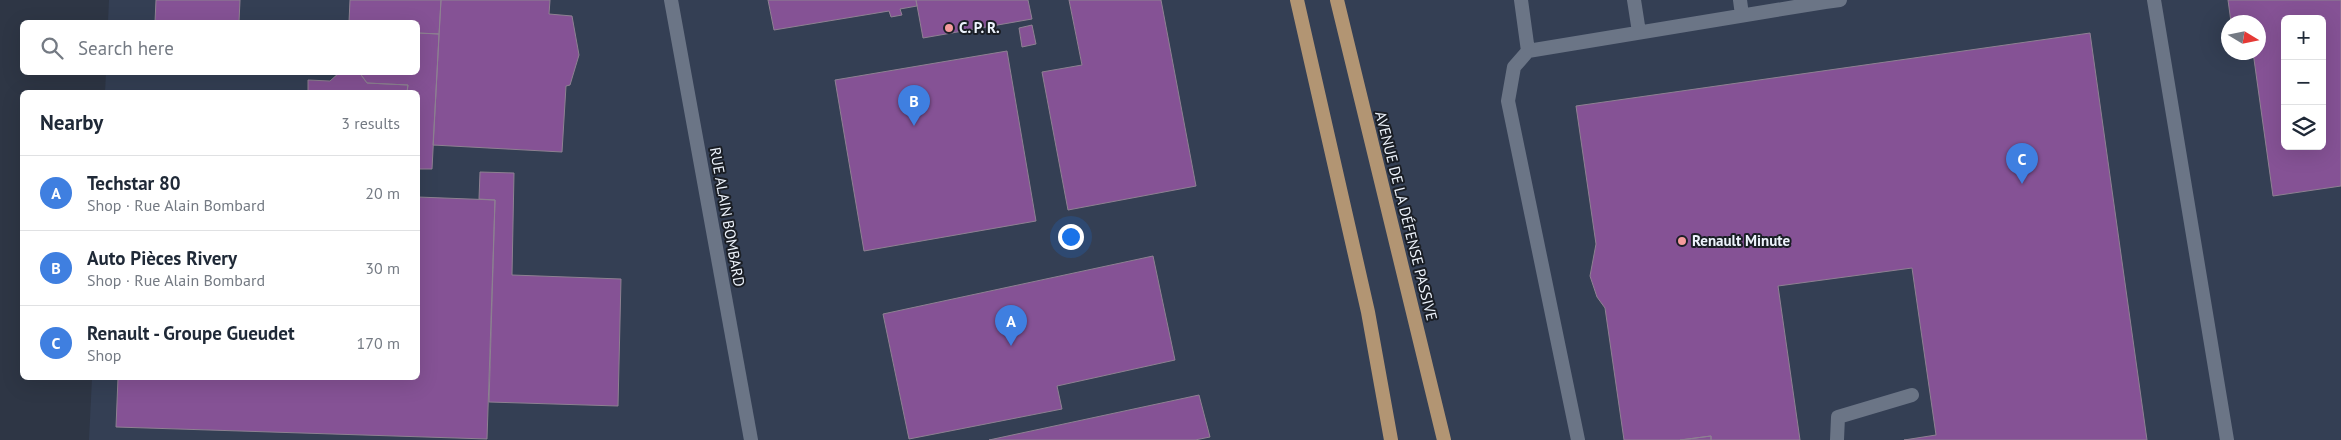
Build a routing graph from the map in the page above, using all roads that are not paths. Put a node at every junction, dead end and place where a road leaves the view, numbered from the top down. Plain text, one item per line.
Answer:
1 (671, 0) edge
2 (1297, 0) edge
3 (1337, 0) edge
4 (1521, 0) edge
5 (1634, 0) edge
6 (1740, 0) edge
7 (1840, 0) edge
8 (2154, 0) edge
9 (1825, 1) edge
10 (1742, 15) junction
11 (1639, 32) junction
12 (1528, 51) junction
13 (1912, 395) dead end
14 (751, 440) edge
15 (1391, 440) edge
16 (1444, 440) edge
17 (1578, 440) edge
18 (1836, 440) edge
19 (2227, 440) edge

1 - 14 street, RUE ALAIN BOMBARD
2 - 15 main road
3 - 16 main road, AVENUE DE LA DÉFENSE PASSIVE
4 - 12 street
5 - 11 street
6 - 10 street
7 - 9 street
8 - 19 street
9 - 10 street
10 - 11 street
11 - 12 street
12 - 17 street
13 - 18 street

